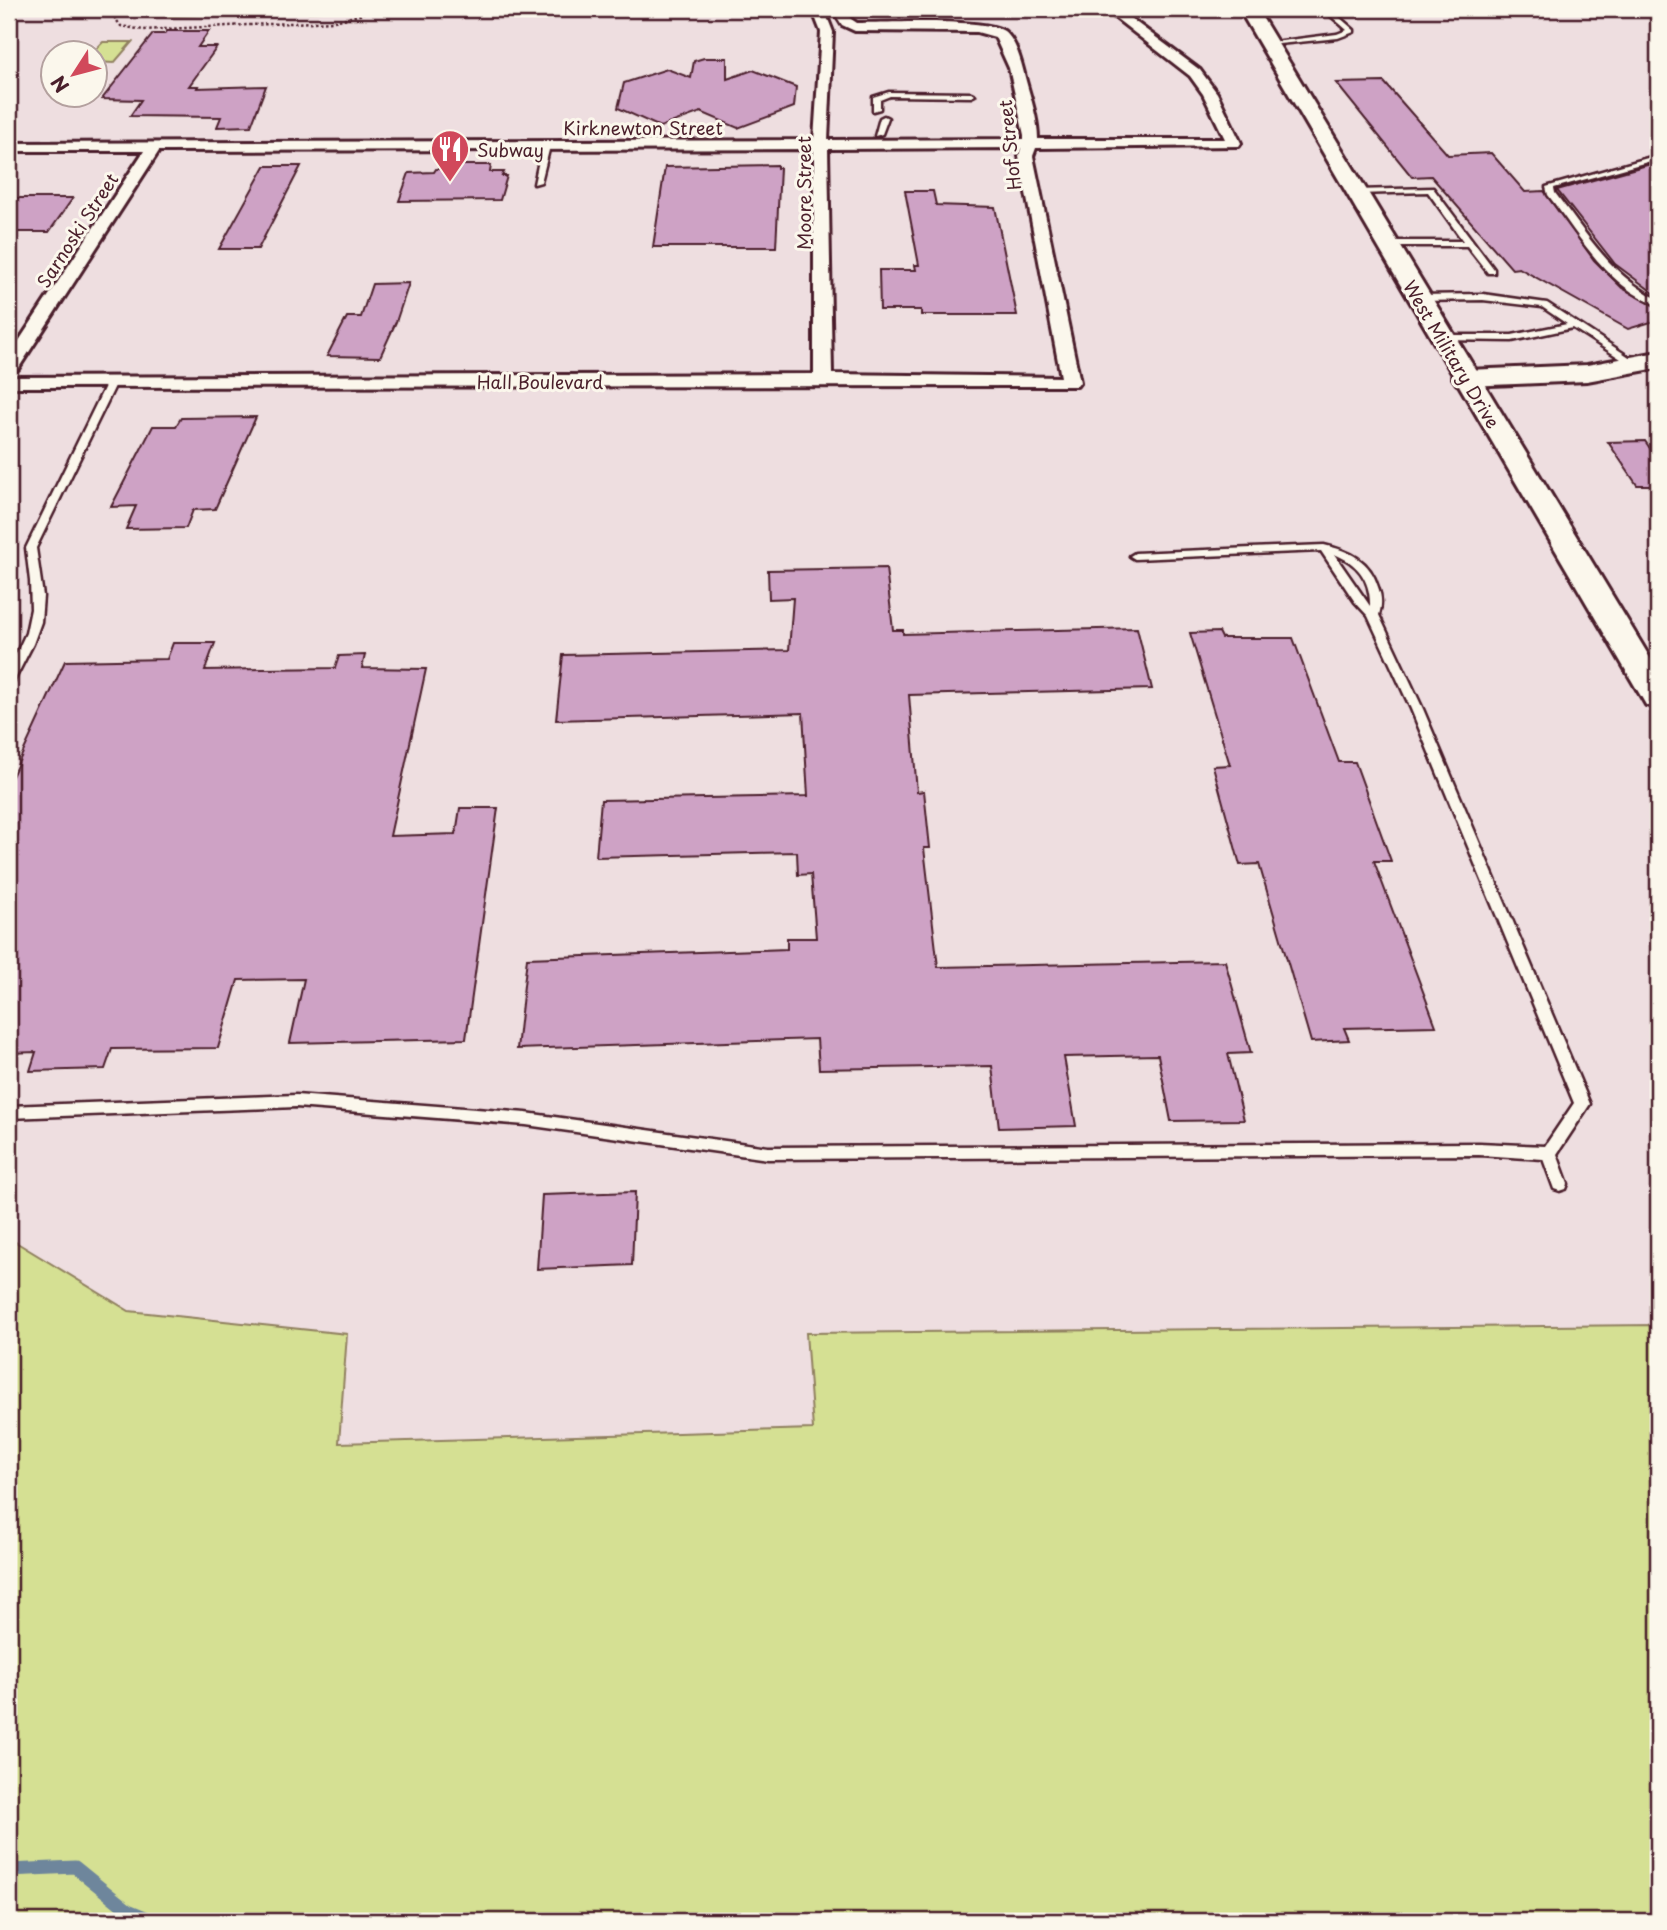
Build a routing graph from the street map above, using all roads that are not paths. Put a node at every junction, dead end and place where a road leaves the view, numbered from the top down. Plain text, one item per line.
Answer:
1 (818, 9) edge
2 (838, 9) edge
3 (1110, 9) edge
4 (1248, 9) edge
5 (1326, 9) edge
6 (863, 28) junction
7 (827, 38) junction
8 (1269, 43) junction
9 (971, 96) dead end
10 (878, 134) dead end
11 (1030, 144) junction
12 (545, 146) junction
13 (821, 146) junction
14 (9, 147) edge
15 (154, 147) junction
16 (1658, 157) edge
17 (537, 182) dead end
18 (1356, 192) junction
19 (1469, 243) junction
20 (1387, 244) junction
21 (1491, 271) dead end
22 (1419, 298) junction
23 (1658, 302) edge
24 (1575, 325) junction
25 (1443, 338) junction
26 (1648, 363) edge
27 (9, 369) edge
28 (1466, 378) junction
29 (823, 379) junction
30 (9, 382) edge
31 (112, 382) junction
32 (1071, 382) joint
33 (1324, 548) junction
34 (1135, 556) dead end
35 (1373, 615) junction
36 (9, 680) edge
37 (1658, 698) edge
38 (9, 1112) edge
39 (1549, 1153) junction
40 (1560, 1184) dead end

1 - 7 street, Moore Street
2 - 6 street
3 - 11 street, Kirknewton Street
4 - 8 main road, West Military Drive
5 - 8 lane
6 - 7 street
6 - 11 street, Hof Street
7 - 13 street, Moore Street
8 - 18 main road, West Military Drive
9 - 10 lane
11 - 13 street, Kirknewton Street
11 - 32 street, Hof Street
12 - 13 street, Kirknewton Street
12 - 15 street, Kirknewton Street
12 - 17 lane
13 - 29 street, Moore Street
14 - 15 street, Kirknewton Street
15 - 27 street, Sarnoski Street
16 - 23 lane
18 - 19 lane
18 - 20 main road, West Military Drive
19 - 20 lane
19 - 21 lane
20 - 22 main road, West Military Drive
22 - 24 lane
22 - 25 main road, West Military Drive
24 - 25 lane
24 - 26 lane
25 - 28 main road, West Military Drive
26 - 28 main road
28 - 37 main road, West Military Drive
29 - 31 street, Hall Boulevard
29 - 32 street, Hall Boulevard
30 - 31 street, Hall Boulevard
31 - 36 lane
33 - 34 lane
33 - 35 lane
33 - 35 lane
35 - 39 lane
38 - 39 lane
39 - 40 lane

